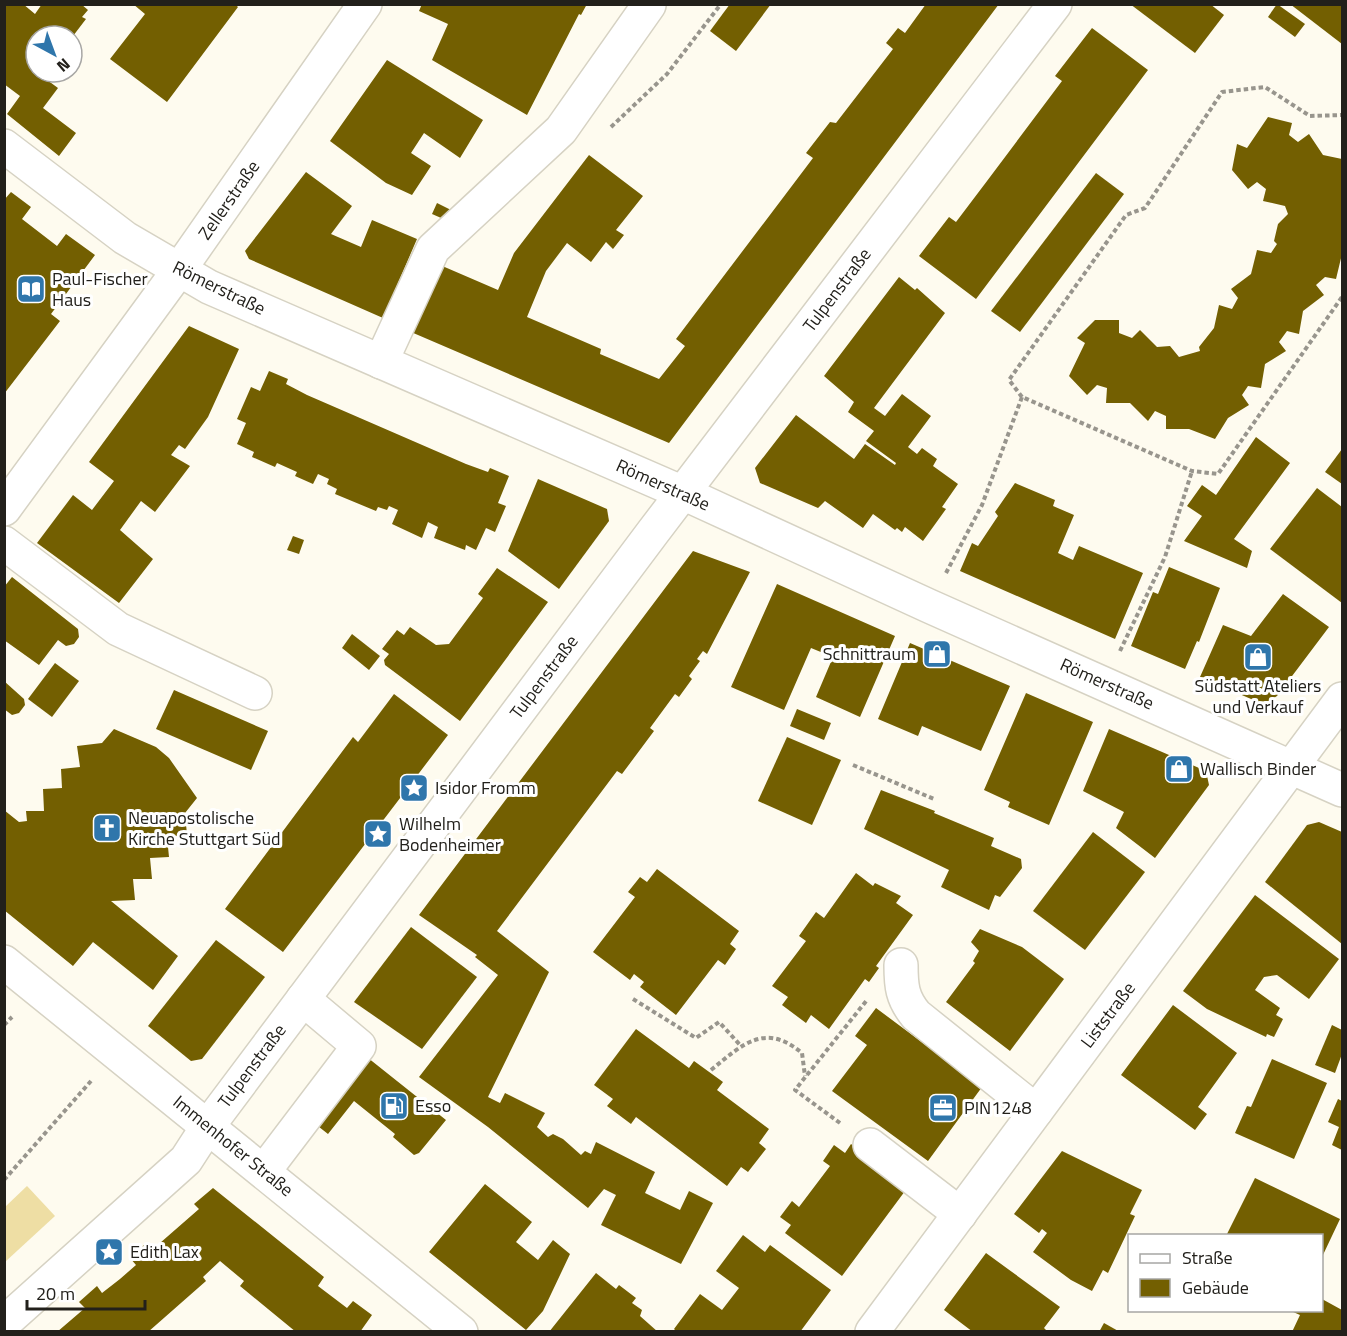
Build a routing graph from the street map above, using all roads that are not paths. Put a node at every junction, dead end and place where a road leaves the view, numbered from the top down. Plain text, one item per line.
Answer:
1 (365, 4) edge
2 (1055, 4) edge
3 (649, 5) edge
4 (4, 146) edge
5 (179, 270) junction
6 (381, 362) junction
7 (683, 493) junction
8 (4, 509) edge
9 (4, 543) edge
10 (255, 693) dead end
11 (1342, 699) edge
12 (1292, 767) junction
13 (1342, 790) edge
14 (4, 962) edge
15 (901, 965) dead end
16 (303, 999) junction
17 (1036, 1112) junction
18 (208, 1126) junction
19 (870, 1145) road end
20 (264, 1171) junction
21 (960, 1214) junction
22 (4, 1323) edge
23 (460, 1332) edge
24 (872, 1332) edge

1 - 5 street, Zellerstraße
2 - 7 street, Tulpenstraße
3 - 6 street
4 - 5 street, Römerstraße
5 - 6 street, Römerstraße
5 - 8 street, Zellerstraße
6 - 7 street, Römerstraße
7 - 12 street, Römerstraße
7 - 16 street, Tulpenstraße
9 - 10 street
11 - 12 street, Liststraße
12 - 13 street, Römerstraße
12 - 17 street, Liststraße
14 - 18 street, Immenhofer Straße
15 - 17 street
16 - 18 street, Tulpenstraße
16 - 20 street
17 - 21 street, Liststraße
18 - 20 street, Immenhofer Straße
18 - 22 street, Tulpenstraße
19 - 21 street
20 - 23 street, Immenhofer Straße
21 - 24 street, Liststraße

